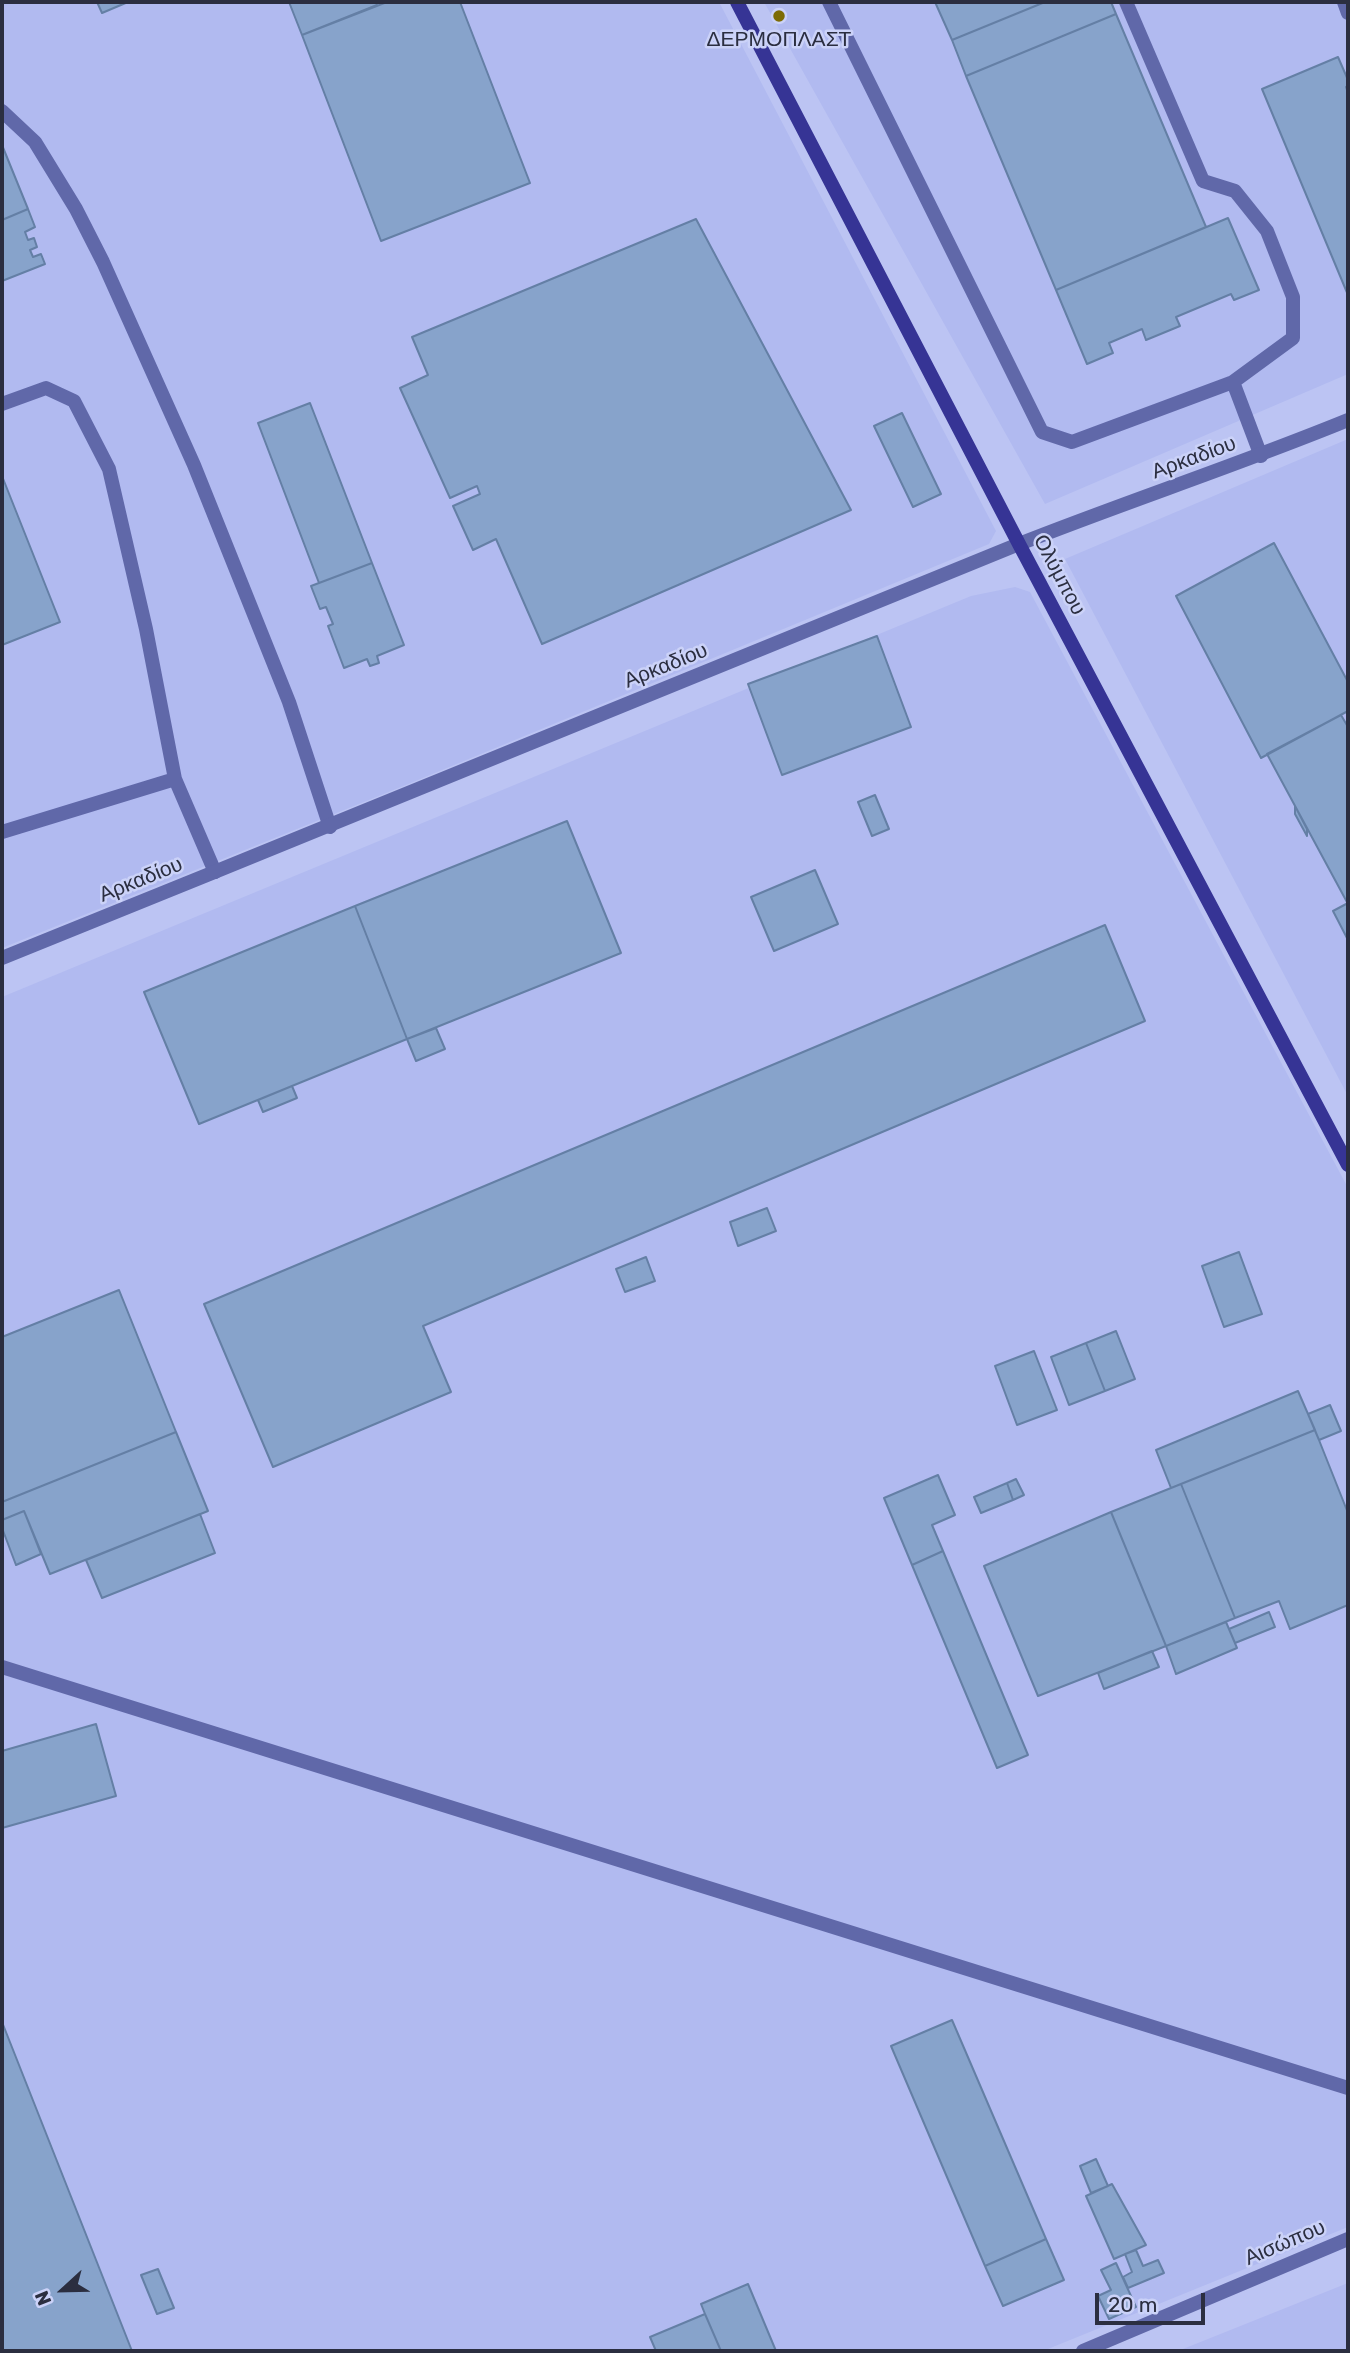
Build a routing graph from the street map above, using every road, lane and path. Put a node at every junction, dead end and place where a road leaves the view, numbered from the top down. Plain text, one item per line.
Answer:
1 (737, 2) edge
2 (830, 2) edge
3 (1126, 2) edge
4 (1344, 2) edge
5 (1348, 13) edge
6 (2, 111) edge
7 (1233, 382) junction
8 (2, 404) edge
9 (1348, 420) edge
10 (1261, 456) junction
11 (1019, 544) junction
12 (175, 779) junction
13 (330, 827) junction
14 (2, 832) edge
15 (215, 873) junction
16 (2, 956) edge
17 (1348, 1165) edge
18 (2, 1667) edge
19 (1348, 2088) edge
20 (1348, 2239) edge
21 (1083, 2351) edge

1 - 11 main road, Ολύμπου
2 - 7 street
3 - 7 street
4 - 5 street
6 - 13 street
7 - 10 street
8 - 12 street
9 - 10 street, Αρκαδίου
10 - 11 street, Αρκαδίου
11 - 13 street, Αρκαδίου
11 - 17 main road, Ολύμπου
12 - 14 street
12 - 15 street
13 - 15 street, Αρκαδίου
15 - 16 street, Αρκαδίου
18 - 19 street
20 - 21 street, Αισώπου

